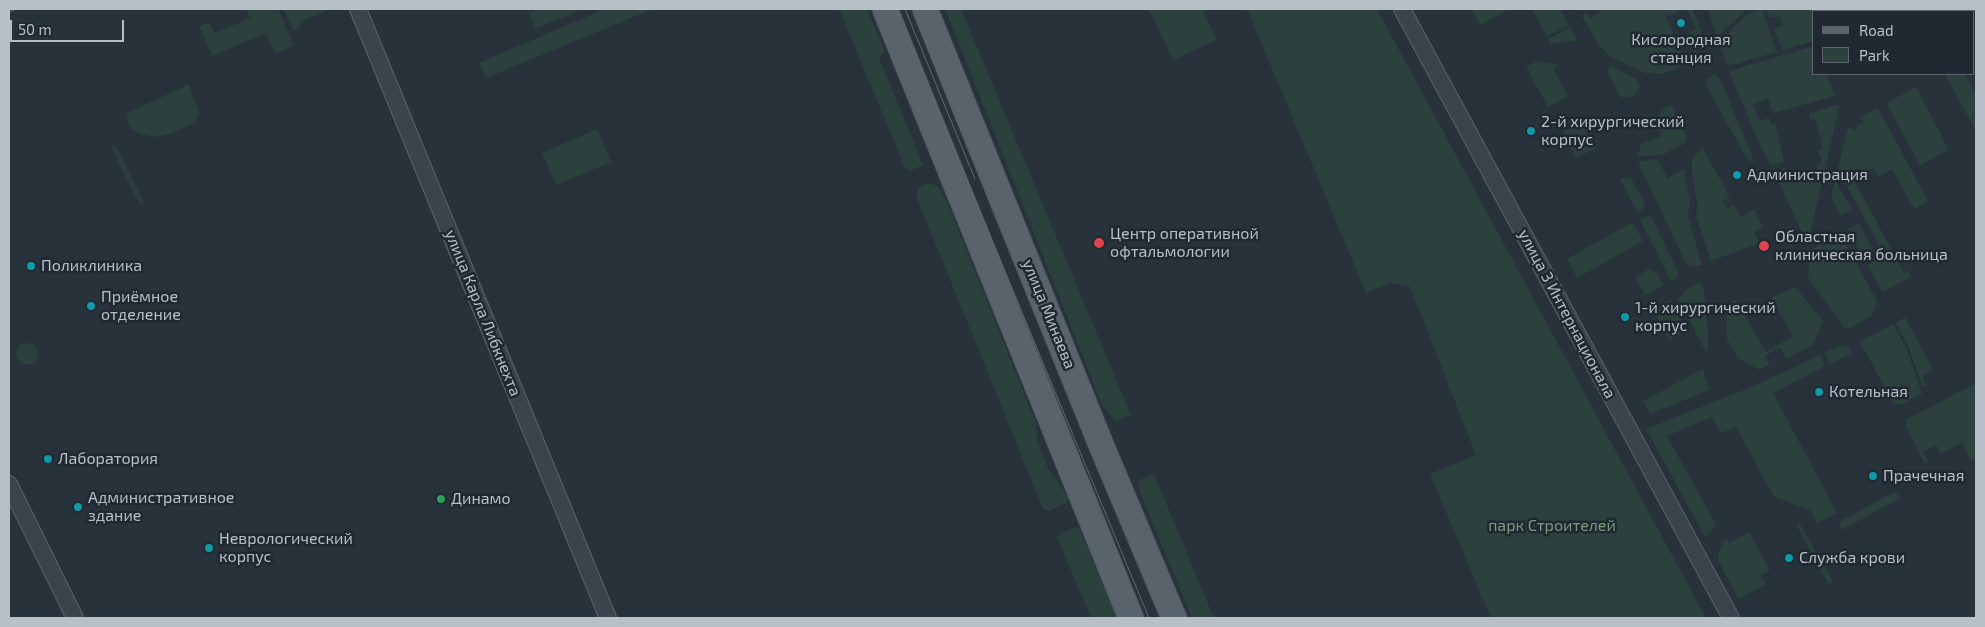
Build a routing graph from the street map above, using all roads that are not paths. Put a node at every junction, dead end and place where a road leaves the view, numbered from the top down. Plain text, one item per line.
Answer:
1 (358, 9) edge
2 (885, 9) edge
3 (925, 9) edge
4 (1402, 9) edge
5 (9, 484) edge
6 (75, 618) edge
7 (608, 618) edge
8 (1131, 618) edge
9 (1174, 618) edge
10 (1731, 618) edge

1 - 7 street, улица Карла Либкнехта
2 - 8 main road
3 - 9 main road, улица Минаева
4 - 10 street, улица 3 Интернационала
5 - 6 street

